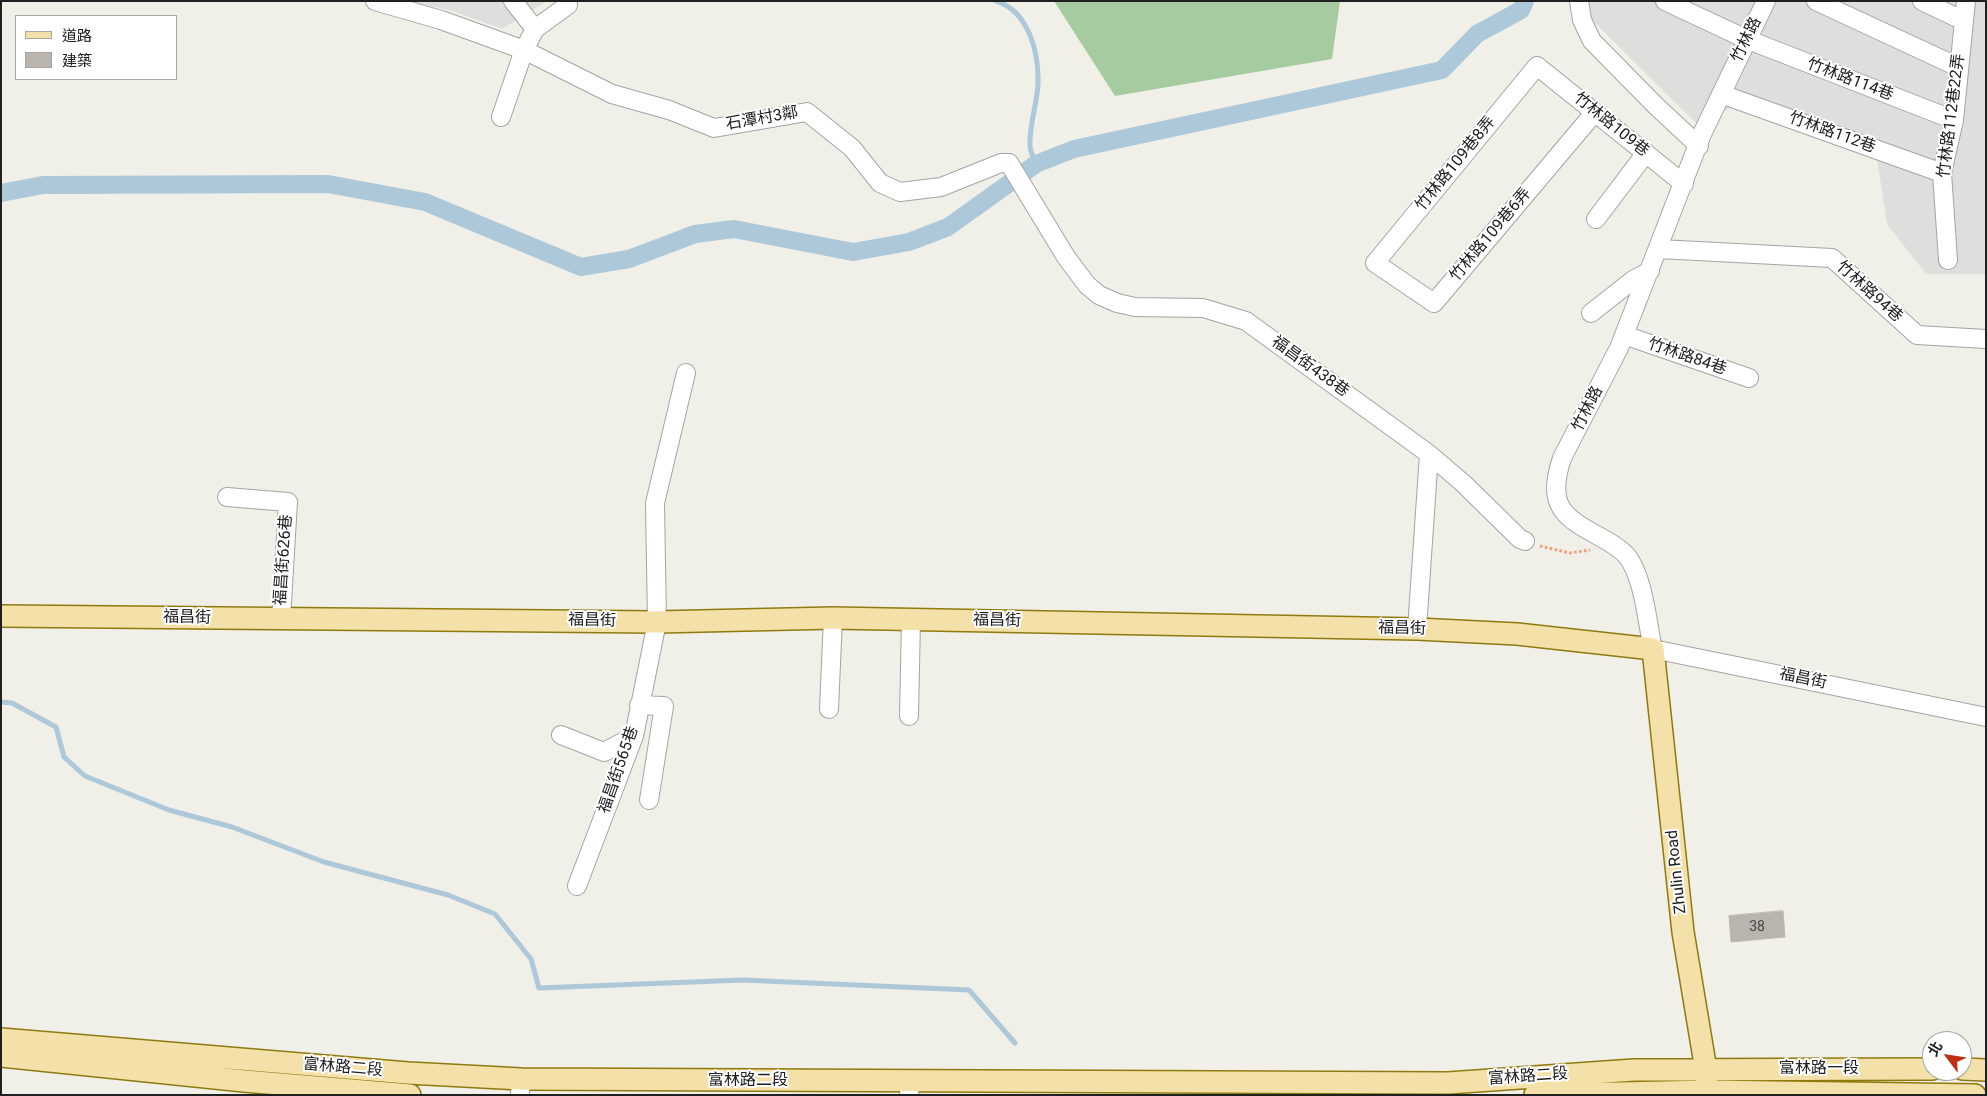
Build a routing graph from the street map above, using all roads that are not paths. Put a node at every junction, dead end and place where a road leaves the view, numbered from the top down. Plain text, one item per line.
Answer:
1 (375, 1) edge
2 (513, 1) edge
3 (1579, 1) edge
4 (1665, 1) edge
5 (1766, 1) edge
6 (1816, 1) edge
7 (1922, 1) edge
8 (1966, 1) edge
9 (569, 2) edge
10 (1964, 22) junction
11 (535, 29) junction
12 (1746, 39) junction
13 (524, 50) junction
14 (1538, 66) joint
15 (1958, 67) junction
16 (1721, 94) junction
17 (1595, 112) junction
18 (501, 117) dead end
19 (1954, 120) junction
20 (1701, 140) junction
21 (1646, 153) junction
22 (1942, 173) junction
23 (1684, 184) junction
24 (1596, 219) dead end
25 (1045, 221) joint
26 (1659, 249) junction
27 (1948, 260) dead end
28 (1375, 263) joint
29 (1650, 271) junction
30 (1591, 313) dead end
31 (1624, 335) junction
32 (1986, 339) edge
33 (686, 373) dead end
34 (1749, 378) dead end
35 (1429, 454) junction
36 (227, 497) dead end
37 (1525, 541) road end
38 (1, 616) edge
39 (833, 618) junction
40 (281, 619) junction
41 (910, 620) junction
42 (657, 622) junction
43 (1417, 629) junction
44 (1653, 648) junction
45 (639, 704) junction
46 (829, 709) dead end
47 (909, 716) dead end
48 (1986, 716) edge
49 (561, 735) dead end
50 (634, 736) junction
51 (649, 800) dead end
52 (577, 886) dead end
53 (1, 1038) edge
54 (1, 1056) edge
55 (346, 1068) junction
56 (1922, 1070) edge
57 (1972, 1070) edge
58 (1986, 1070) edge
59 (1707, 1085) edge
60 (520, 1087) edge
61 (909, 1088) edge
62 (999, 1088) edge
63 (346, 1090) junction
64 (410, 1095) edge
65 (1535, 1095) edge
66 (1975, 1095) edge

1 - 13 street, 石潭村3鄰
2 - 11 street
3 - 20 street
4 - 12 street, 竹林路114巷
5 - 12 street, 竹林路
6 - 15 street
7 - 10 street
8 - 10 street, 竹林路112巷22弄
9 - 11 street
10 - 15 street, 竹林路112巷22弄
11 - 13 street
12 - 16 street, 竹林路
12 - 19 street, 竹林路114巷
13 - 18 street
13 - 25 street, 石潭村3鄰
14 - 17 street, 竹林路109巷
14 - 28 street, 竹林路109巷8弄
15 - 19 street, 竹林路112巷22弄
16 - 20 street, 竹林路
16 - 22 street, 竹林路112巷
17 - 21 street, 竹林路109巷
17 - 28 street, 竹林路109巷6弄
19 - 22 street, 竹林路112巷22弄
20 - 23 street, 竹林路
21 - 23 street, 竹林路109巷
21 - 24 street
22 - 27 street, 竹林路112巷22弄
23 - 26 street, 竹林路
25 - 35 street, 福昌街438巷
26 - 29 street, 竹林路
26 - 32 street, 竹林路94巷
29 - 30 street
29 - 31 street, 竹林路
31 - 34 street, 竹林路84巷
31 - 44 street, 竹林路
33 - 42 street, 福昌街565巷
35 - 37 street, 福昌街438巷
35 - 43 street
36 - 40 street, 福昌街626巷
38 - 40 main road, 福昌街
39 - 41 main road, 福昌街
39 - 42 main road, 福昌街
39 - 46 street
40 - 42 main road, 福昌街
41 - 43 main road, 福昌街
41 - 47 street
42 - 45 street, 福昌街565巷
43 - 44 main road, 福昌街
44 - 48 street, 福昌街
44 - 59 main road, Zhulin Road
45 - 50 street, 福昌街565巷
45 - 51 street
49 - 50 street
50 - 52 street, 福昌街565巷
53 - 55 main road, 富林路二段
54 - 63 main road, 富林路二段
55 - 60 main road, 富林路二段
55 - 63 main road
56 - 59 main road, 富林路一段
57 - 58 main road
59 - 62 main road, 富林路二段
59 - 65 main road, 富林路二段
59 - 66 main road, 富林路一段
60 - 61 main road, 富林路二段
61 - 62 main road, 富林路二段
63 - 64 main road, 富林路二段

